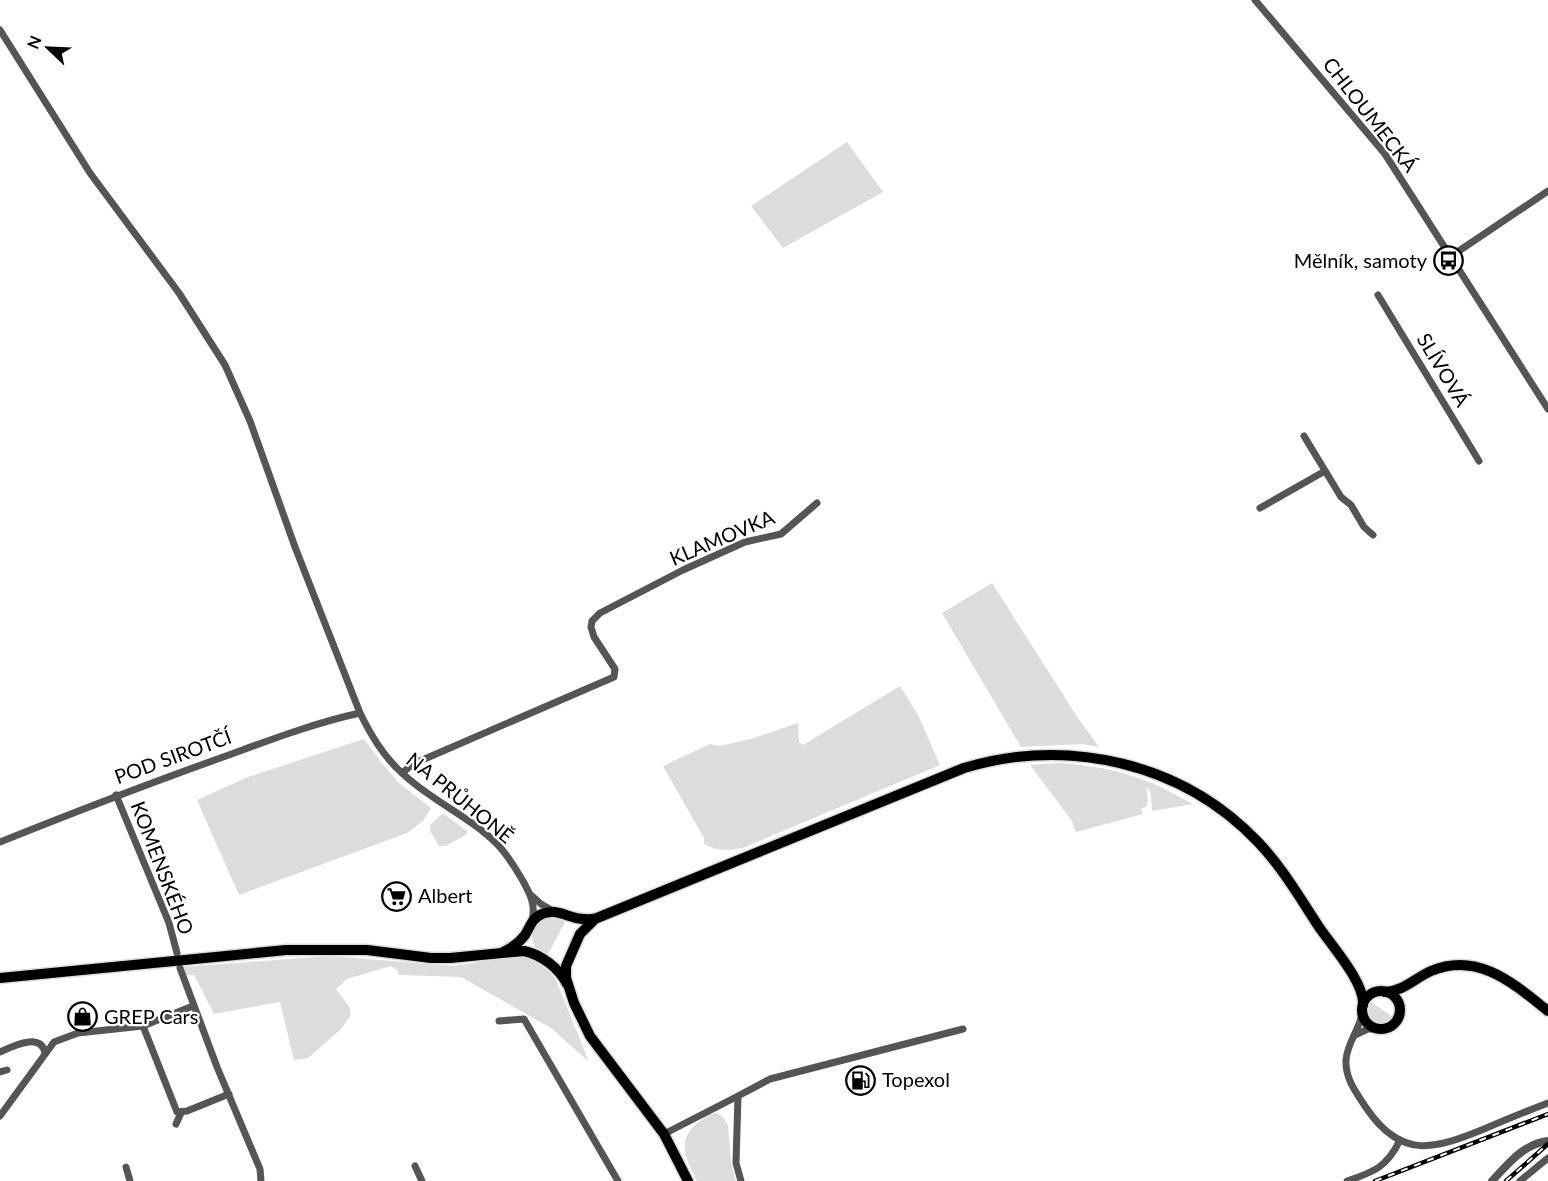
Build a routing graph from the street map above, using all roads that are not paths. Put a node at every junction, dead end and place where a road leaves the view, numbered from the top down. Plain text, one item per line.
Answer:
1 (1255, 0) edge
2 (0, 30) edge
3 (1548, 191) edge
4 (1450, 257) junction
5 (1378, 295) dead end
6 (1548, 409) edge
7 (1304, 436) dead end
8 (1479, 461) dead end
9 (1325, 471) junction
10 (817, 503) dead end
11 (1260, 508) dead end
12 (1372, 535) dead end
13 (360, 713) junction
14 (402, 773) junction
15 (116, 795) junction
16 (0, 842) edge
17 (530, 893) junction
18 (554, 912) junction
19 (567, 916) junction
20 (597, 918) junction
21 (530, 925) junction
22 (576, 941) junction
23 (503, 952) junction
24 (177, 953) dead end
25 (570, 953) junction
26 (540, 958) junction
27 (180, 968) dead end
28 (1353, 977) junction
29 (0, 978) edge
30 (1412, 983) junction
31 (567, 984) junction
32 (1382, 992) junction
33 (193, 1006) junction
34 (1399, 1007) junction
35 (1363, 1009) junction
36 (1548, 1011) edge
37 (499, 1021) dead end
38 (143, 1026) junction
39 (963, 1029) dead end
40 (1378, 1029) junction
41 (1354, 1037) junction
42 (0, 1052) edge
43 (45, 1053) junction
44 (229, 1094) junction
45 (738, 1096) junction
46 (1548, 1103) edge
47 (181, 1113) junction
48 (0, 1116) edge
49 (176, 1124) dead end
50 (664, 1134) junction
51 (1400, 1140) junction
52 (1548, 1141) edge
53 (1548, 1158) edge
54 (415, 1166) dead end
55 (126, 1167) dead end
56 (130, 1181) edge
57 (261, 1181) edge
58 (422, 1181) edge
59 (618, 1181) edge
60 (688, 1181) edge
61 (741, 1181) edge
62 (1347, 1181) edge
63 (1492, 1181) edge
64 (1520, 1181) edge

1 - 4 street, CHLOUMECKÁ
2 - 13 street, NA PRŮHONĚ
3 - 4 street
4 - 6 street, CHLOUMECKÁ
5 - 8 street, SLÍVOVÁ
7 - 9 street
9 - 11 street
9 - 12 street
10 - 14 street, KLAMOVKA
13 - 14 street, NA PRŮHONĚ
13 - 15 street, POD SIROTČÍ
14 - 17 street, NA PRŮHONĚ
15 - 16 street, POD SIROTČÍ
15 - 24 street, KOMENSKÉHO
17 - 18 street, NA PRŮHONĚ
17 - 21 street, NA PRŮHONĚ
18 - 19 main road
18 - 21 main road
19 - 20 main road
19 - 22 main road
20 - 22 main road
20 - 28 main road
21 - 23 main road
21 - 26 main road
22 - 25 main road
23 - 26 main road
23 - 29 main road
25 - 26 main road
25 - 31 main road
26 - 31 main road
27 - 33 street
28 - 32 main road
28 - 35 main road
30 - 32 main road
30 - 34 main road
30 - 36 main road
31 - 50 main road
32 - 34 main road
32 - 35 main road
33 - 38 street
33 - 44 street
34 - 40 main road
35 - 40 main road
35 - 41 street
37 - 59 street
38 - 43 street
38 - 47 street
39 - 45 street
40 - 41 street
41 - 51 street
42 - 43 street
43 - 48 street
44 - 47 street
44 - 57 street
45 - 50 street
45 - 61 street
46 - 51 street
47 - 49 street
50 - 60 main road
51 - 62 street
52 - 63 street
53 - 64 street
54 - 58 street
55 - 56 street

